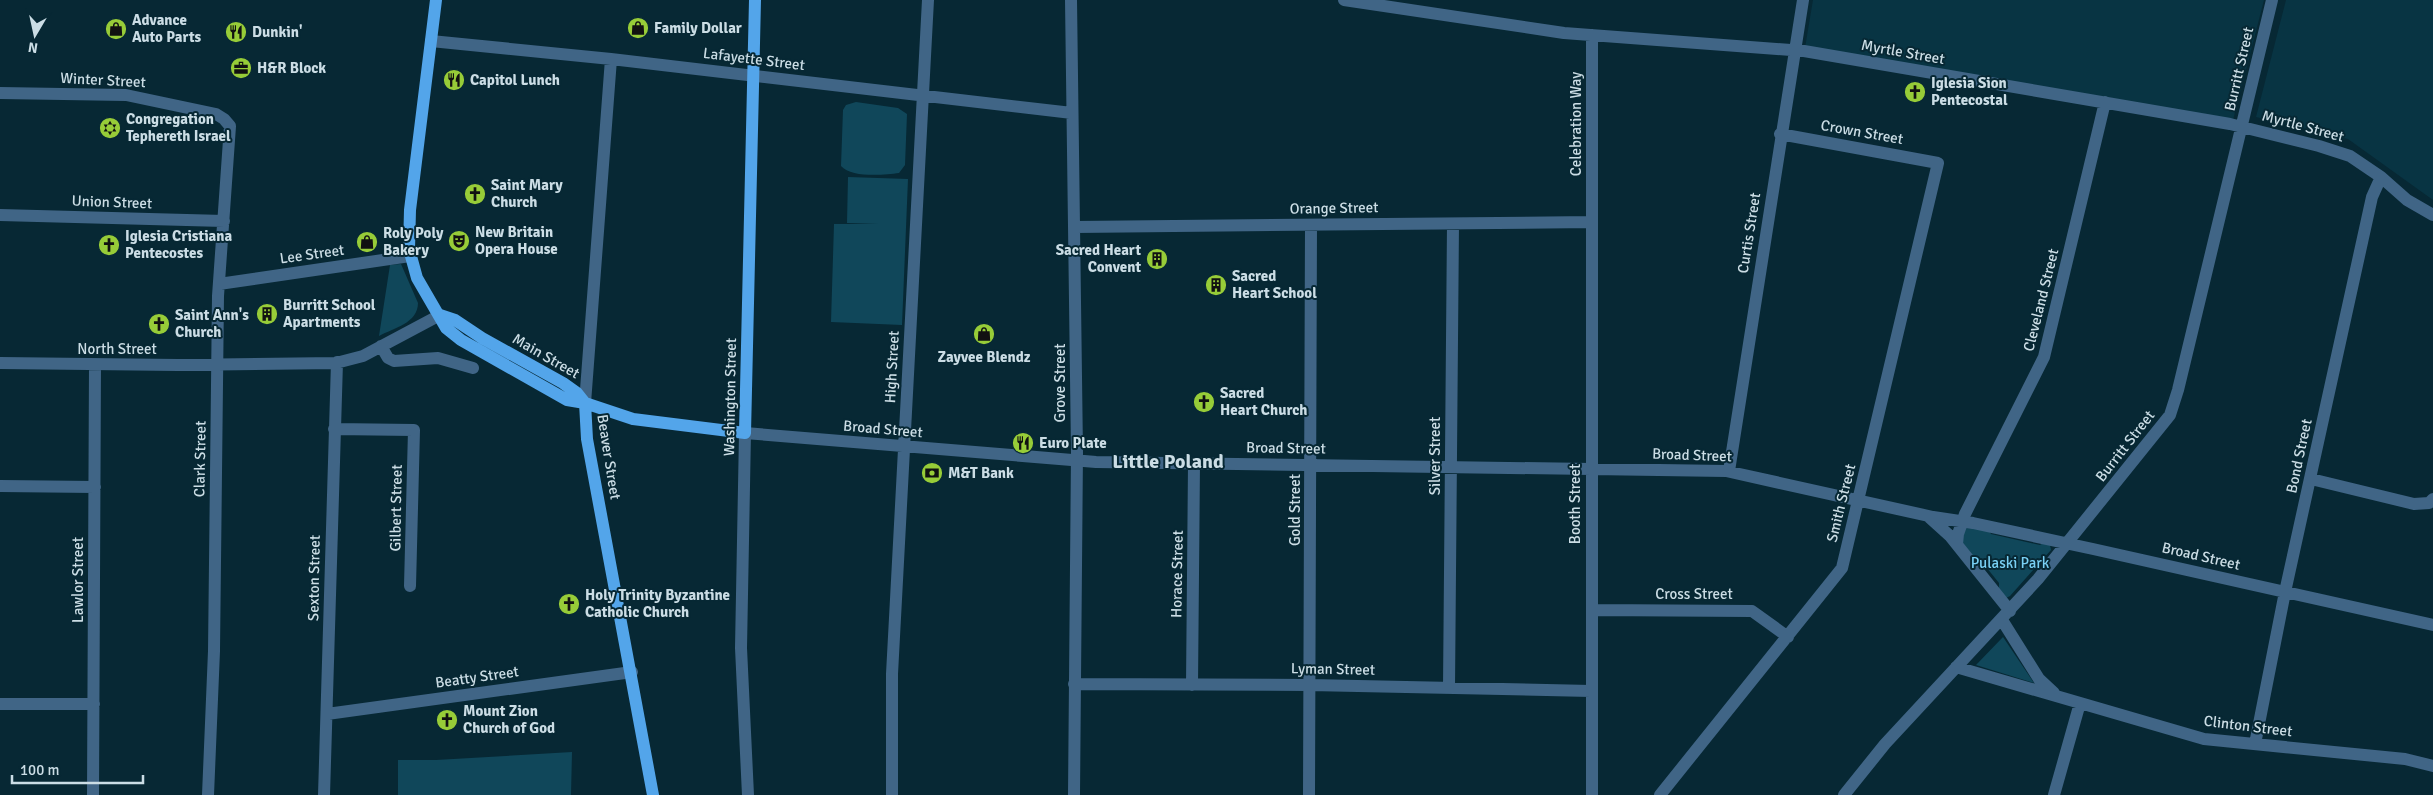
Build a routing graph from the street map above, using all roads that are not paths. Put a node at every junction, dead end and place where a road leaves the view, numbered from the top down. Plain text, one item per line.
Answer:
1 (436, 0) edge
2 (755, 0) edge
3 (928, 0) edge
4 (1071, 0) edge
5 (1344, 0) edge
6 (1803, 0) edge
7 (2272, 0) edge
8 (1592, 35) junction
9 (431, 41) junction
10 (1795, 50) junction
11 (611, 59) junction
12 (753, 75) junction
13 (0, 93) edge
14 (923, 96) junction
15 (2105, 102) junction
16 (1072, 113) junction
17 (229, 124) joint
18 (2242, 126) junction
19 (1780, 134) junction
20 (1938, 163) joint
21 (2381, 177) junction
22 (0, 215) edge
23 (2433, 216) edge
24 (1592, 218) junction
25 (224, 221) junction
26 (1453, 224) junction
27 (1311, 225) junction
28 (1075, 228) junction
29 (410, 256) junction
30 (219, 284) junction
31 (440, 315) junction
32 (381, 346) junction
33 (337, 362) junction
34 (0, 363) edge
35 (218, 364) junction
36 (96, 365) junction
37 (473, 368) dead end
38 (585, 403) junction
39 (334, 429) junction
40 (745, 433) junction
41 (904, 447) junction
42 (1077, 461) junction
43 (1194, 464) junction
44 (1312, 465) junction
45 (1451, 467) junction
46 (1591, 468) junction
47 (1729, 471) junction
48 (2311, 480) junction
49 (0, 486) edge
50 (95, 487) junction
51 (2433, 499) edge
52 (1858, 500) junction
53 (1927, 515) junction
54 (1962, 521) junction
55 (1957, 544) junction
56 (2068, 544) junction
57 (410, 586) dead end
58 (2285, 592) junction
59 (1592, 610) junction
60 (2006, 616) junction
61 (2433, 625) edge
62 (1788, 637) junction
63 (1956, 667) junction
64 (632, 672) junction
65 (1074, 684) junction
66 (1192, 685) junction
67 (1310, 685) junction
68 (1449, 688) junction
69 (1591, 691) junction
70 (2063, 698) junction
71 (2080, 703) junction
72 (0, 704) edge
73 (94, 704) junction
74 (327, 714) junction
75 (2255, 744) junction
76 (2433, 766) edge
77 (93, 795) edge
78 (208, 795) edge
79 (324, 795) edge
80 (654, 795) edge
81 (748, 795) edge
82 (892, 795) edge
83 (1074, 795) edge
84 (1309, 795) edge
85 (1592, 795) edge
86 (1660, 795) edge
87 (1844, 795) edge
88 (2054, 795) edge

1 - 9 main road, Main Street
2 - 12 main road, Washington Street
3 - 14 street, High Street
4 - 16 street, Grove Street
5 - 8 street, Myrtle Street
6 - 10 street, Curtis Street
7 - 18 street, Burritt Street
8 - 10 street, Myrtle Street
8 - 24 street, Celebration Way
9 - 11 street, Lafayette Street
9 - 29 main road, Main Street
10 - 15 street, Myrtle Street
10 - 19 street, Curtis Street
11 - 12 street, Lafayette Street
11 - 38 street, Beaver Street
12 - 14 street, Lafayette Street
12 - 40 main road, Washington Street
13 - 17 street, Winter Street
14 - 16 street, Lafayette Street
14 - 41 street, High Street
15 - 18 street, Myrtle Street
15 - 54 street, Cleveland Street
16 - 28 street, Grove Street
17 - 25 street, Clark Street
18 - 21 street, Myrtle Street
18 - 56 street, Burritt Street
19 - 20 street, Crown Street
19 - 47 street, Curtis Street
20 - 52 street, Smith Street
21 - 23 street, Myrtle Street
21 - 48 street, Bond Street
22 - 25 street, Union Street
24 - 26 street, Orange Street
24 - 46 street, Booth Street
25 - 30 street, Clark Street
26 - 27 street, Orange Street
26 - 45 street, Silver Street
27 - 28 street, Orange Street
27 - 44 street, Gold Street
28 - 42 street, Grove Street
29 - 30 street, Lee Street
29 - 31 main road, Main Street
30 - 35 street, Clark Street
31 - 32 street, North Street
31 - 38 main road, Main Street
32 - 33 street, North Street
32 - 37 street
33 - 35 street, North Street
33 - 39 street, Sexton Street
34 - 36 street, North Street
35 - 36 street, North Street
35 - 78 street, Clark Street
36 - 50 street, Lawlor Street
38 - 40 main road, Broad Street
38 - 64 main road, Beaver Street
39 - 57 street, Gilbert Street
39 - 74 street, Sexton Street
40 - 41 street, Broad Street
40 - 81 street, Washington Street
41 - 42 street, Broad Street
41 - 82 street, High Street
42 - 43 street, Broad Street
42 - 65 street, Grove Street
43 - 44 street, Broad Street
43 - 66 street, Horace Street
44 - 45 street, Broad Street
44 - 67 street, Gold Street
45 - 46 street, Broad Street
45 - 68 street, Silver Street
46 - 47 street, Broad Street
46 - 59 street, Booth Street
47 - 52 street, Broad Street
48 - 51 street
48 - 58 street, Bond Street
49 - 50 street
50 - 73 street, Lawlor Street
52 - 53 street, Broad Street
52 - 62 street, Smith Street
53 - 54 street, Broad Street
53 - 55 street, Broad Street
54 - 55 street
54 - 56 street, Broad Street
55 - 60 street, Broad Street
56 - 58 street, Broad Street
56 - 60 street, Burritt Street
58 - 61 street, Broad Street
58 - 75 street, Bond Street
59 - 62 street, Cross Street
59 - 69 street, Booth Street
60 - 63 street, Burritt Street
60 - 70 street, Clinton Street
62 - 86 street, Smith Street
63 - 70 street, Clinton Street
63 - 87 street, Burritt Street
64 - 74 street, Beatty Street
64 - 80 main road, Beaver Street
65 - 66 street, Lyman Street
65 - 83 street, Grove Street
66 - 67 street, Lyman Street
67 - 68 street, Lyman Street
67 - 84 street, Gold Street
68 - 69 street, Lyman Street
69 - 85 street, Booth Street
70 - 71 street, Clinton Street
71 - 75 street, Clinton Street
71 - 88 street
72 - 73 street
73 - 77 street, Lawlor Street
74 - 79 street, Sexton Street
75 - 76 street, Clinton Street

